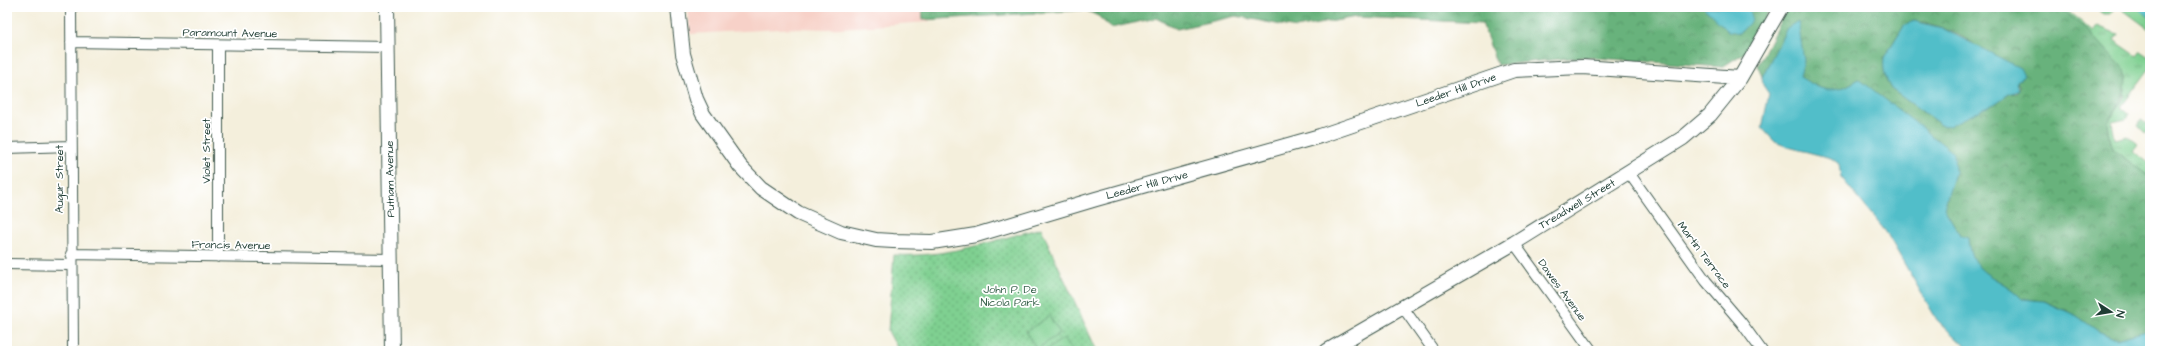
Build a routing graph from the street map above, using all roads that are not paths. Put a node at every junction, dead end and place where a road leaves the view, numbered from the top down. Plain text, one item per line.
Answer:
1 (71, 7) edge
2 (387, 7) edge
3 (678, 7) edge
4 (1780, 7) edge
5 (71, 42) junction
6 (218, 46) junction
7 (388, 47) junction
8 (1740, 78) junction
9 (71, 146) junction
10 (7, 148) edge
11 (1629, 172) junction
12 (1514, 243) junction
13 (218, 257) junction
14 (391, 259) junction
15 (71, 260) junction
16 (7, 264) edge
17 (1402, 306) junction
18 (73, 351) edge
19 (392, 351) edge
20 (1327, 351) edge
21 (1434, 351) edge
22 (1592, 351) edge
23 (1762, 351) edge

1 - 5 street, Augur Street
2 - 7 street, Putnam Avenue
3 - 8 street, Leeder Hill Drive
4 - 8 street, Treadwell Street
5 - 6 street, Paramount Avenue
5 - 9 street, Augur Street
6 - 7 street, Paramount Avenue
6 - 13 street, Violet Street
7 - 14 street, Putnam Avenue
8 - 11 street, Treadwell Street
9 - 10 street
9 - 15 street, Augur Street
11 - 12 street, Treadwell Street
11 - 23 street, Martin Terrace
12 - 17 street, Treadwell Street
12 - 22 street, Dawes Avenue
13 - 14 street, Francis Avenue
13 - 15 street, Francis Avenue
14 - 19 street, Putnam Avenue
15 - 16 street, Francis Avenue
15 - 18 street, Augur Street
17 - 20 street, Treadwell Street
17 - 21 street

